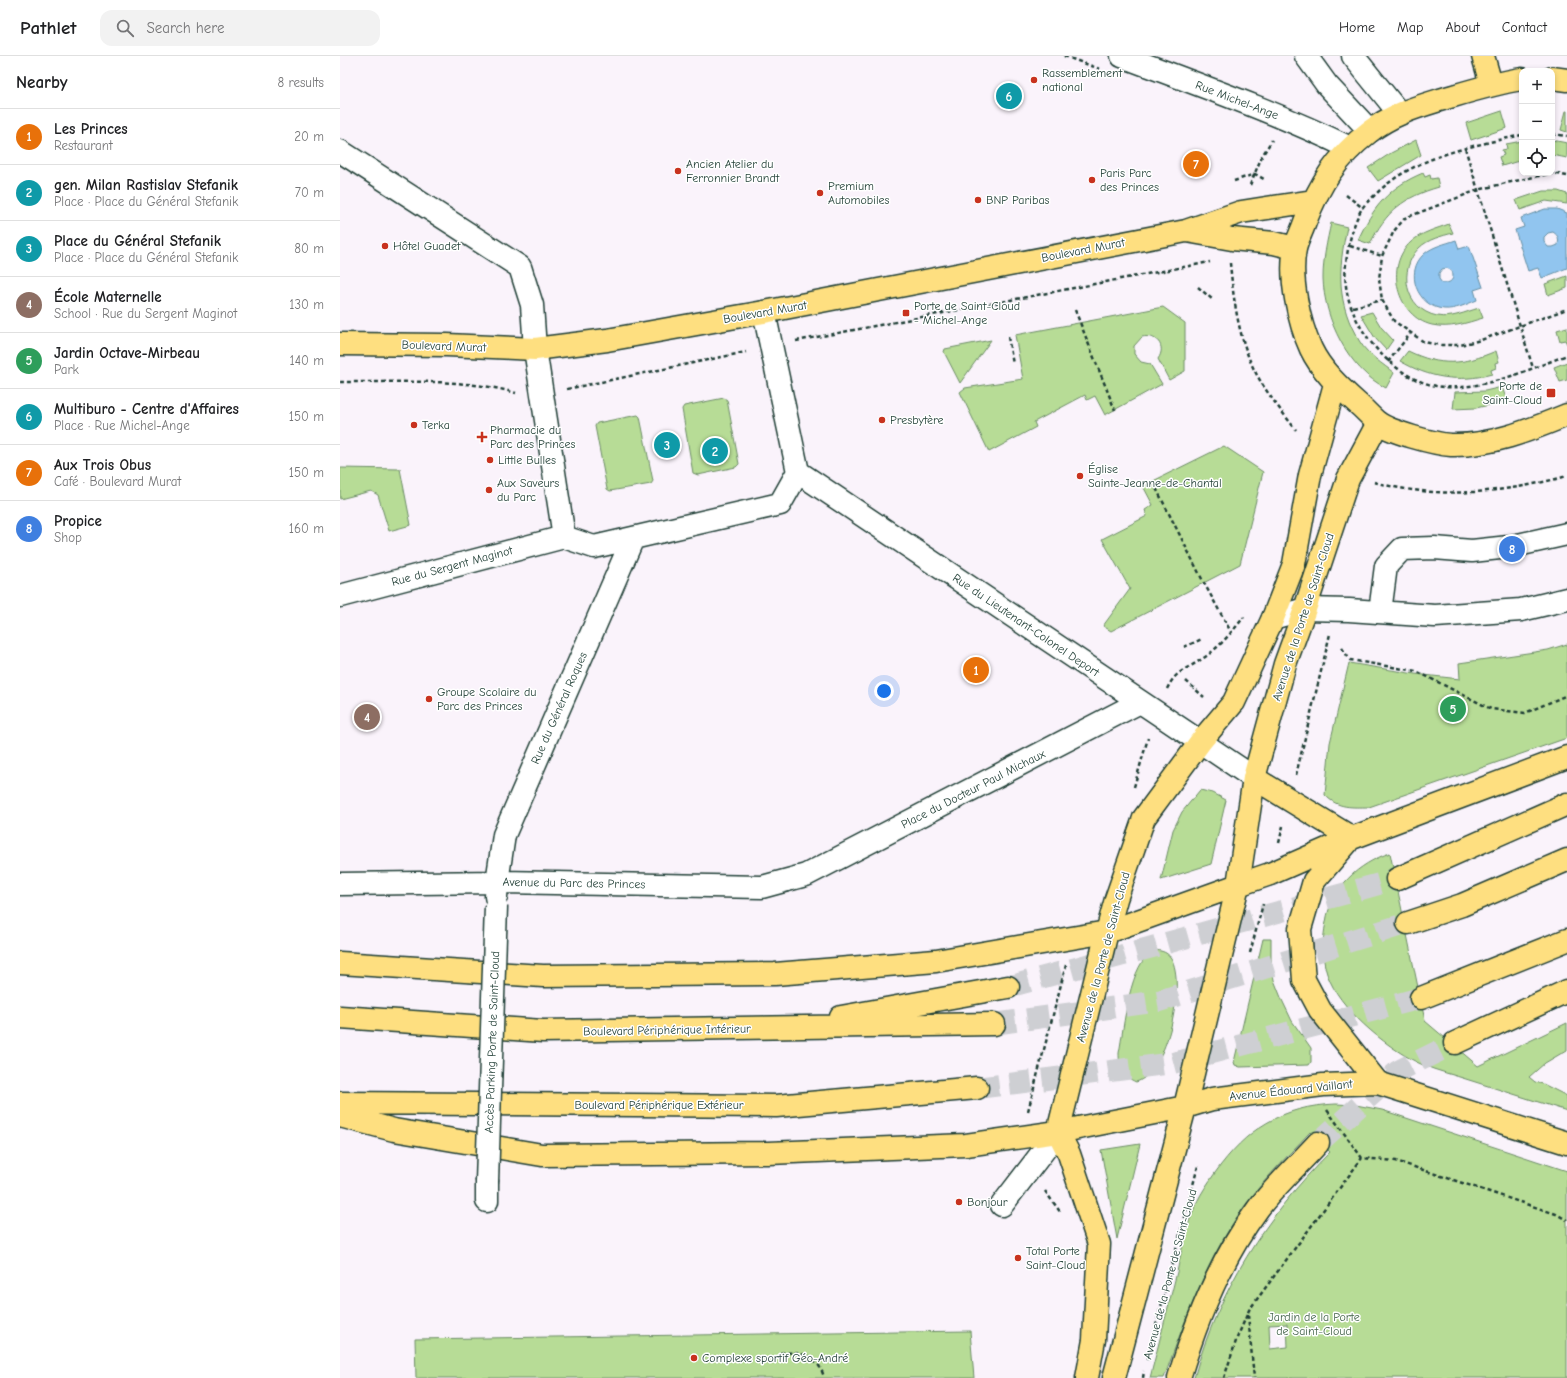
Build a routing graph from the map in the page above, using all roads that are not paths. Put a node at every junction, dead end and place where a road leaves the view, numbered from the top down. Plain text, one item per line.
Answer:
1 (1122, 56) edge
2 (1306, 56) edge
3 (1353, 56) edge
4 (1483, 56) edge
5 (1555, 78) edge
6 (1519, 79) edge
7 (1567, 80) edge
8 (1490, 84) junction
9 (1399, 113) junction
10 (1370, 131) junction
11 (1350, 148) junction
12 (340, 151) edge
13 (1313, 201) junction
14 (1186, 231) junction
15 (1295, 248) junction
16 (764, 312) junction
17 (340, 344) edge
18 (536, 349) junction
19 (1335, 384) junction
20 (1567, 416) edge
21 (1378, 423) junction
22 (798, 472) junction
23 (1567, 534) edge
24 (564, 537) junction
25 (633, 538) junction
26 (340, 596) edge
27 (1567, 599) edge
28 (1305, 610) junction
29 (1380, 612) junction
30 (1273, 618) junction
31 (1140, 702) junction
32 (1201, 741) junction
33 (1567, 757) edge
34 (1254, 778) junction
35 (1567, 804) edge
36 (1352, 838) junction
37 (1567, 860) edge
38 (806, 875) joint
39 (1397, 879) tunnel mouth
40 (496, 882) junction
41 (340, 884) edge
42 (1238, 885) junction
43 (1408, 923) tunnel mouth
44 (1107, 932) junction
45 (1567, 940) edge
46 (340, 963) edge
47 (1008, 987) tunnel mouth
48 (1567, 991) edge
49 (1421, 998) tunnel mouth
50 (340, 1017) edge
51 (994, 1024) tunnel mouth
52 (772, 1029) junction
53 (1455, 1043) tunnel mouth
54 (1378, 1083) junction
55 (977, 1088) tunnel mouth
56 (340, 1102) edge
57 (1185, 1107) junction
58 (340, 1116) edge
59 (1058, 1132) junction
60 (1318, 1143) tunnel mouth
61 (1567, 1143) edge
62 (487, 1192) dead end
63 (1002, 1205) dead end
64 (1087, 1378) edge
65 (1114, 1378) edge
66 (1180, 1378) edge

1 - 11 street, Rue Michel-Ange
2 - 10 street
3 - 9 street
4 - 8 main road
5 - 7 main road
6 - 8 main road
8 - 9 main road
9 - 10 main road
10 - 11 main road
11 - 13 main road
12 - 18 street
13 - 14 main road, Boulevard Murat
13 - 15 main road
14 - 15 main road, Boulevard Murat
14 - 16 main road, Boulevard Murat
15 - 19 main road
16 - 18 main road, Boulevard Murat
16 - 22 street
17 - 18 main road, Boulevard Murat
18 - 24 street
19 - 21 main road
19 - 30 main road, Avenue de la Porte de Saint-Cloud
20 - 21 main road
21 - 28 main road, Avenue de la Porte de Saint-Cloud
22 - 25 street
22 - 31 street, Rue du Lieutenant-Colonel Deport
23 - 29 street
24 - 25 street
24 - 26 street, Rue du Sergent Maginot
25 - 40 street, Rue du Général Roques
27 - 29 street
28 - 29 street
28 - 30 street
28 - 34 main road, Avenue de la Porte de Saint-Cloud
30 - 32 main road, Avenue de la Porte de Saint-Cloud
31 - 32 street, Rue du Lieutenant-Colonel Deport
31 - 38 street, Place du Docteur Paul Michaux
32 - 34 street, Rue du Lieutenant-Colonel Deport
32 - 44 main road, Avenue de la Porte de Saint-Cloud
33 - 36 main road
34 - 36 main road
34 - 42 main road, Avenue de la Porte de Saint-Cloud
35 - 39 main road
36 - 42 main road
36 - 54 main road
37 - 43 main road
38 - 40 street, Avenue du Parc des Princes
40 - 41 street, Avenue du Parc des Princes
40 - 62 street, Accès Parking Porte de Saint-Cloud, bridge
42 - 44 main road
42 - 57 main road, Avenue de la Porte de Saint-Cloud
44 - 46 main road
44 - 59 main road, Avenue de la Porte de Saint-Cloud
45 - 49 main road
47 - 52 main road
48 - 53 main road
50 - 52 main road, Boulevard Périphérique Intérieur
51 - 52 main road, Boulevard Périphérique Intérieur
54 - 57 main road, Avenue Édouard Vaillant
54 - 61 main road, Avenue Édouard Vaillant
55 - 56 main road, Boulevard Périphérique Extérieur
57 - 59 main road, Avenue Édouard Vaillant
57 - 65 main road, Avenue de la Porte de Saint-Cloud
58 - 59 main road, Avenue Édouard Vaillant
59 - 63 street
59 - 64 main road
60 - 66 main road

